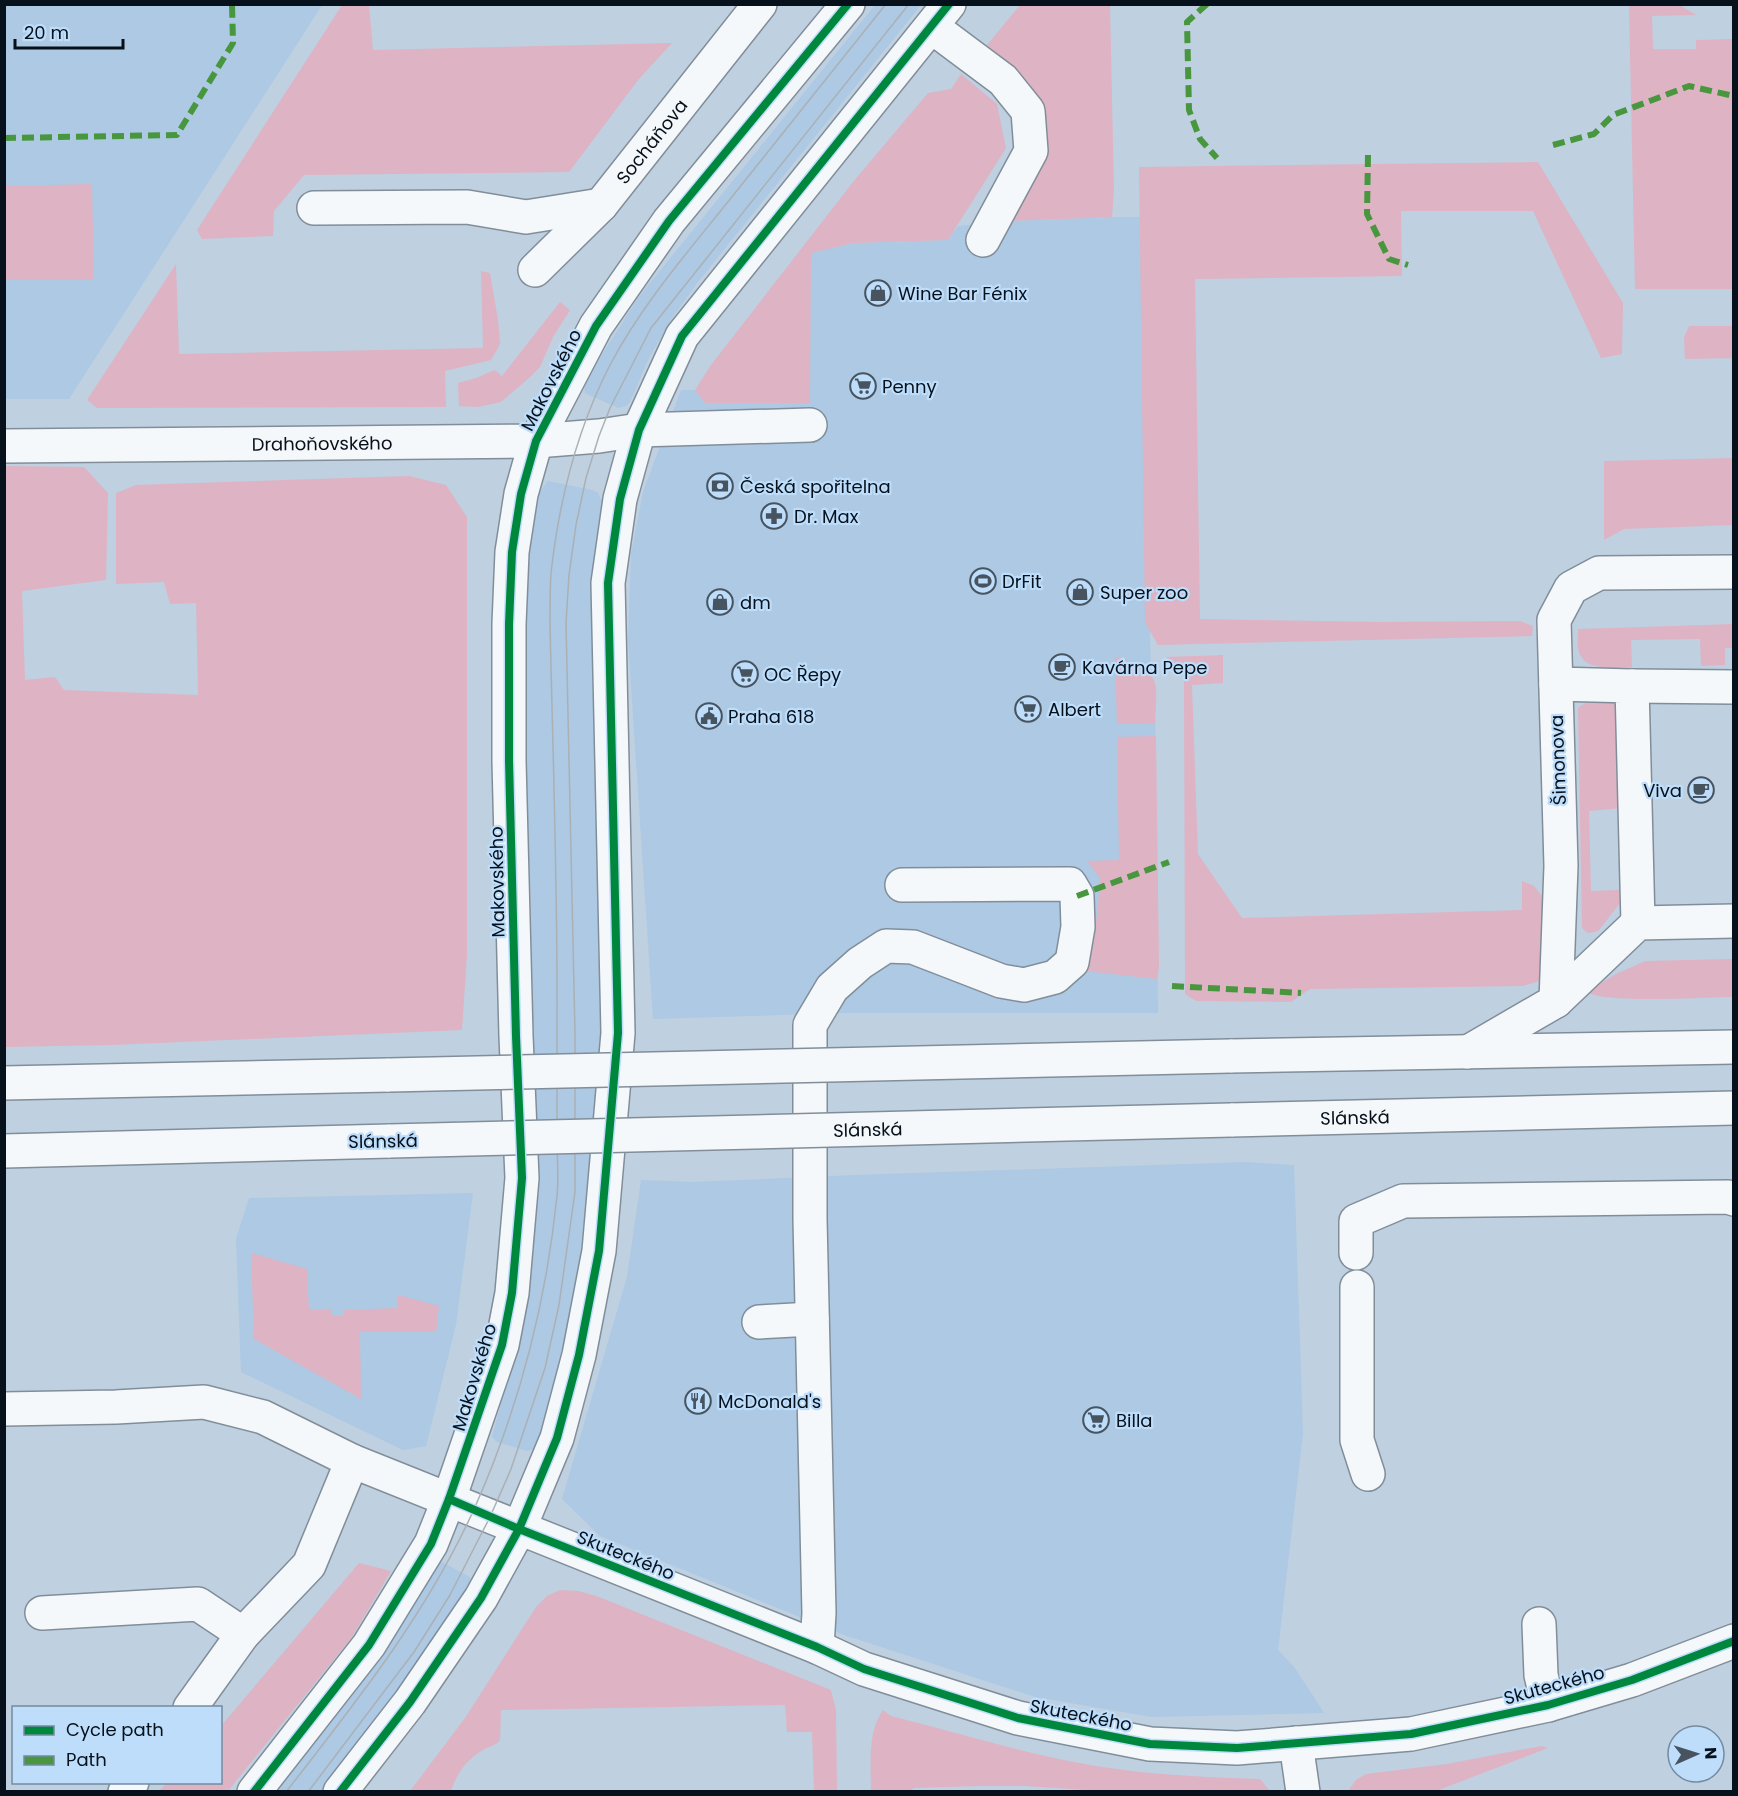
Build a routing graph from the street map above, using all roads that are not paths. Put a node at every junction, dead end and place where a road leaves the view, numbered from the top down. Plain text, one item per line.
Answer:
1 (760, 4) edge
2 (848, 4) edge
3 (941, 16) edge
4 (601, 205) junction
5 (314, 208) dead end
6 (983, 240) dead end
7 (535, 270) dead end
8 (810, 425) dead end
9 (639, 430) junction
10 (536, 441) junction
11 (4, 446) edge
12 (1734, 572) edge
13 (1556, 684) junction
14 (1632, 686) junction
15 (1734, 687) edge
16 (902, 885) dead end
17 (1734, 921) edge
18 (1638, 923) junction
19 (1556, 1001) junction
20 (1734, 1047) edge
21 (1468, 1052) junction
22 (4, 1083) edge
23 (1734, 1108) edge
24 (4, 1151) edge
25 (1734, 1199) edge
26 (1356, 1253) dead end
27 (1357, 1287) dead end
28 (812, 1319) junction
29 (759, 1322) dead end
30 (4, 1409) edge
31 (352, 1461) junction
32 (1368, 1474) dead end
33 (449, 1499) junction
34 (519, 1529) junction
35 (42, 1613) dead end
36 (1539, 1624) dead end
37 (243, 1634) junction
38 (1734, 1641) edge
39 (817, 1647) junction
40 (1548, 1705) junction
41 (190, 1706) edge
42 (1296, 1743) junction
43 (254, 1791) edge
44 (340, 1791) edge
45 (1303, 1791) edge

1 - 4 street, Socháňova
2 - 10 street, Makovského
3 - 6 street
3 - 9 street
4 - 5 street
4 - 7 street, Socháňova
8 - 9 street, Drahoňovského
9 - 10 street, Drahoňovského
9 - 34 street
10 - 11 street, Drahoňovského
10 - 33 street, Makovského
12 - 13 street, Šimonova
13 - 14 street
13 - 19 street, Šimonova
14 - 15 street
14 - 18 street
16 - 28 street
17 - 18 street
18 - 19 street
19 - 21 street
20 - 21 street
21 - 22 street, bridge
23 - 24 street, Slánská, bridge
25 - 26 street
27 - 32 street
28 - 29 street
28 - 39 street
30 - 31 street, Skuteckého
31 - 33 street, Skuteckého
31 - 37 street
33 - 34 street, Skuteckého
33 - 43 street, Makovského
34 - 39 street, Skuteckého
34 - 44 street
35 - 37 street
36 - 40 street
37 - 41 street
38 - 40 street, Skuteckého
39 - 42 street, Skuteckého
40 - 42 street, Skuteckého
42 - 45 street

